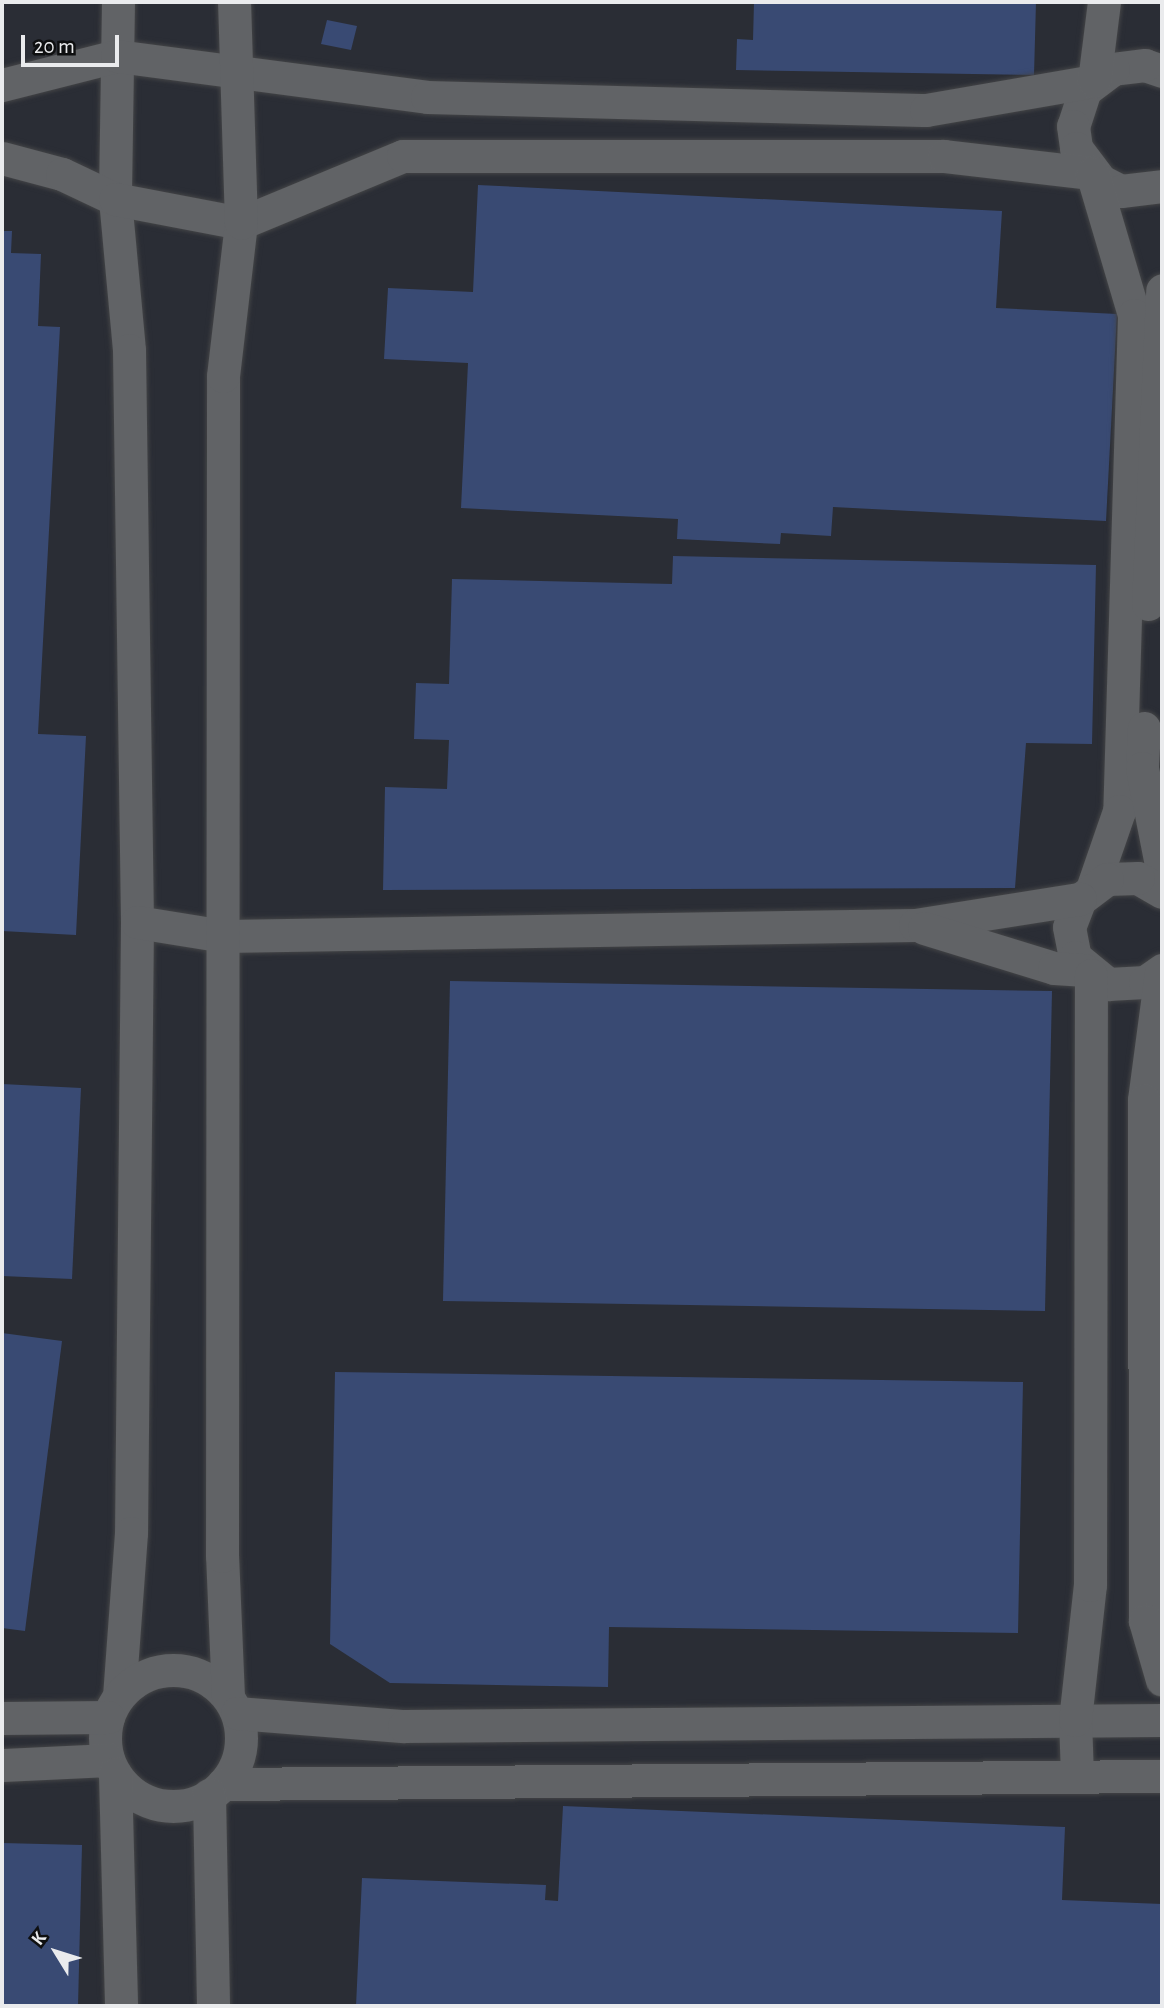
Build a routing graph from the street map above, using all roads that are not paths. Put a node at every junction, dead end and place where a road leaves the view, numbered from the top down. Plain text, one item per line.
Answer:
1 (118, 2) edge
2 (234, 2) edge
3 (1104, 2) edge
4 (117, 55) junction
5 (1162, 71) edge
6 (231, 73) junction
7 (1094, 81) junction
8 (2, 85) edge
9 (2, 158) edge
10 (1092, 173) junction
11 (1162, 187) edge
12 (115, 199) junction
13 (241, 223) junction
14 (1162, 290) edge
15 (1162, 870) edge
16 (1087, 892) junction
17 (1162, 892) edge
18 (137, 922) junction
19 (915, 925) junction
20 (224, 936) junction
21 (1161, 971) edge
22 (1088, 973) junction
23 (1162, 1680) edge
24 (232, 1705) junction
25 (113, 1707) junction
26 (2, 1718) edge
27 (1075, 1720) junction
28 (1162, 1720) edge
29 (2, 1765) edge
30 (111, 1767) junction
31 (1077, 1776) junction
32 (1162, 1776) edge
33 (216, 1790) junction
34 (121, 2006) edge
35 (213, 2006) edge

1 - 4 street
2 - 6 street
3 - 7 street
4 - 6 street
4 - 8 street
4 - 12 street
5 - 7 street
6 - 7 street
6 - 13 street
7 - 10 street
9 - 12 street
10 - 11 street
10 - 13 street
10 - 16 street
12 - 13 street
12 - 18 street
13 - 20 street
14 - 15 street
16 - 17 street
16 - 19 street
16 - 22 street
18 - 20 street
18 - 25 street
19 - 20 street
19 - 22 street
20 - 24 street
21 - 22 street
21 - 23 street
22 - 27 street
24 - 25 street
24 - 27 street
24 - 33 street
25 - 26 street
25 - 30 street
27 - 28 street
27 - 31 street
29 - 30 street
30 - 33 street
30 - 34 street
31 - 32 street
31 - 33 street
33 - 35 street

